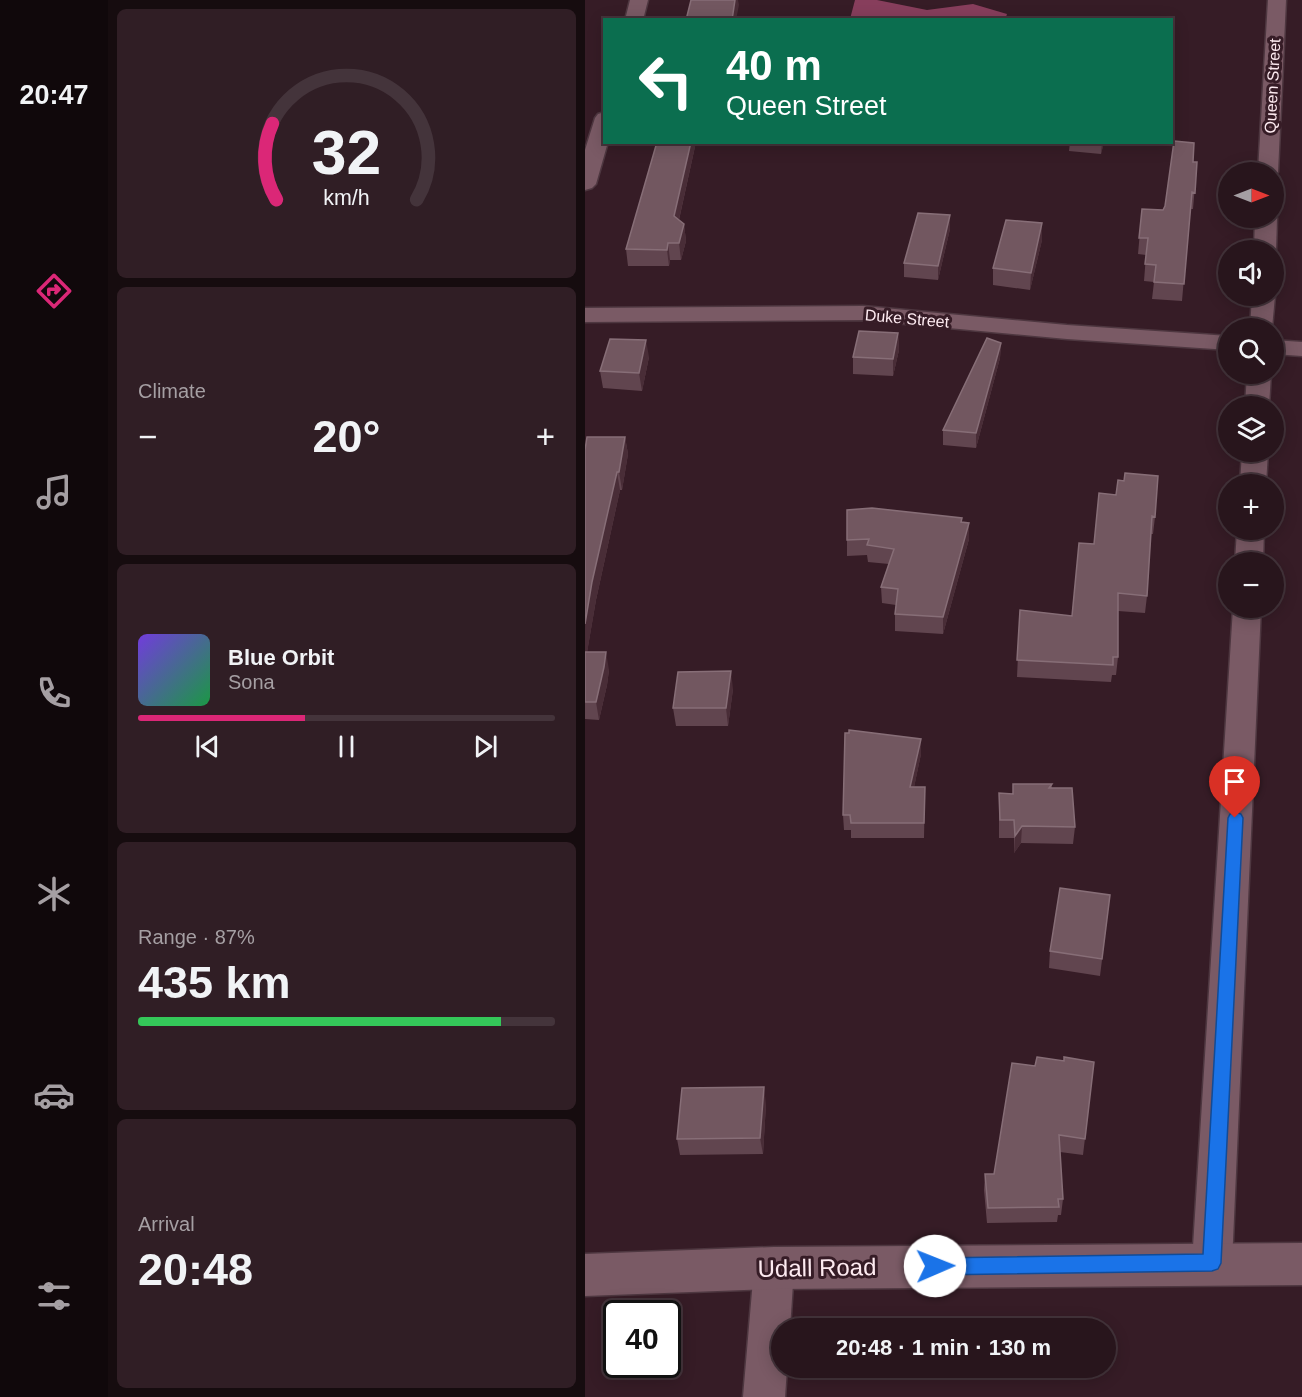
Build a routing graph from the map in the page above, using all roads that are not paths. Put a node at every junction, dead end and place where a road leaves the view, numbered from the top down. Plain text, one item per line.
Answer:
1 (639, 0) edge
2 (1277, 0) edge
3 (634, 18) edge
4 (603, 124) edge
5 (1269, 162) edge
6 (586, 174) edge
7 (585, 315) edge
8 (1218, 342) edge
9 (1284, 348) edge
10 (1302, 349) edge
11 (1246, 618) edge
12 (1212, 1263) junction
13 (1302, 1264) edge
14 (774, 1268) junction
15 (585, 1275) edge
16 (764, 1397) edge

1 - 3 street
2 - 5 street, Queen Street
4 - 6 street
7 - 8 street, Duke Street
9 - 10 street
11 - 12 street
12 - 13 street, Udall Road
12 - 14 street, Udall Road
14 - 15 street, Udall Road
14 - 16 street

